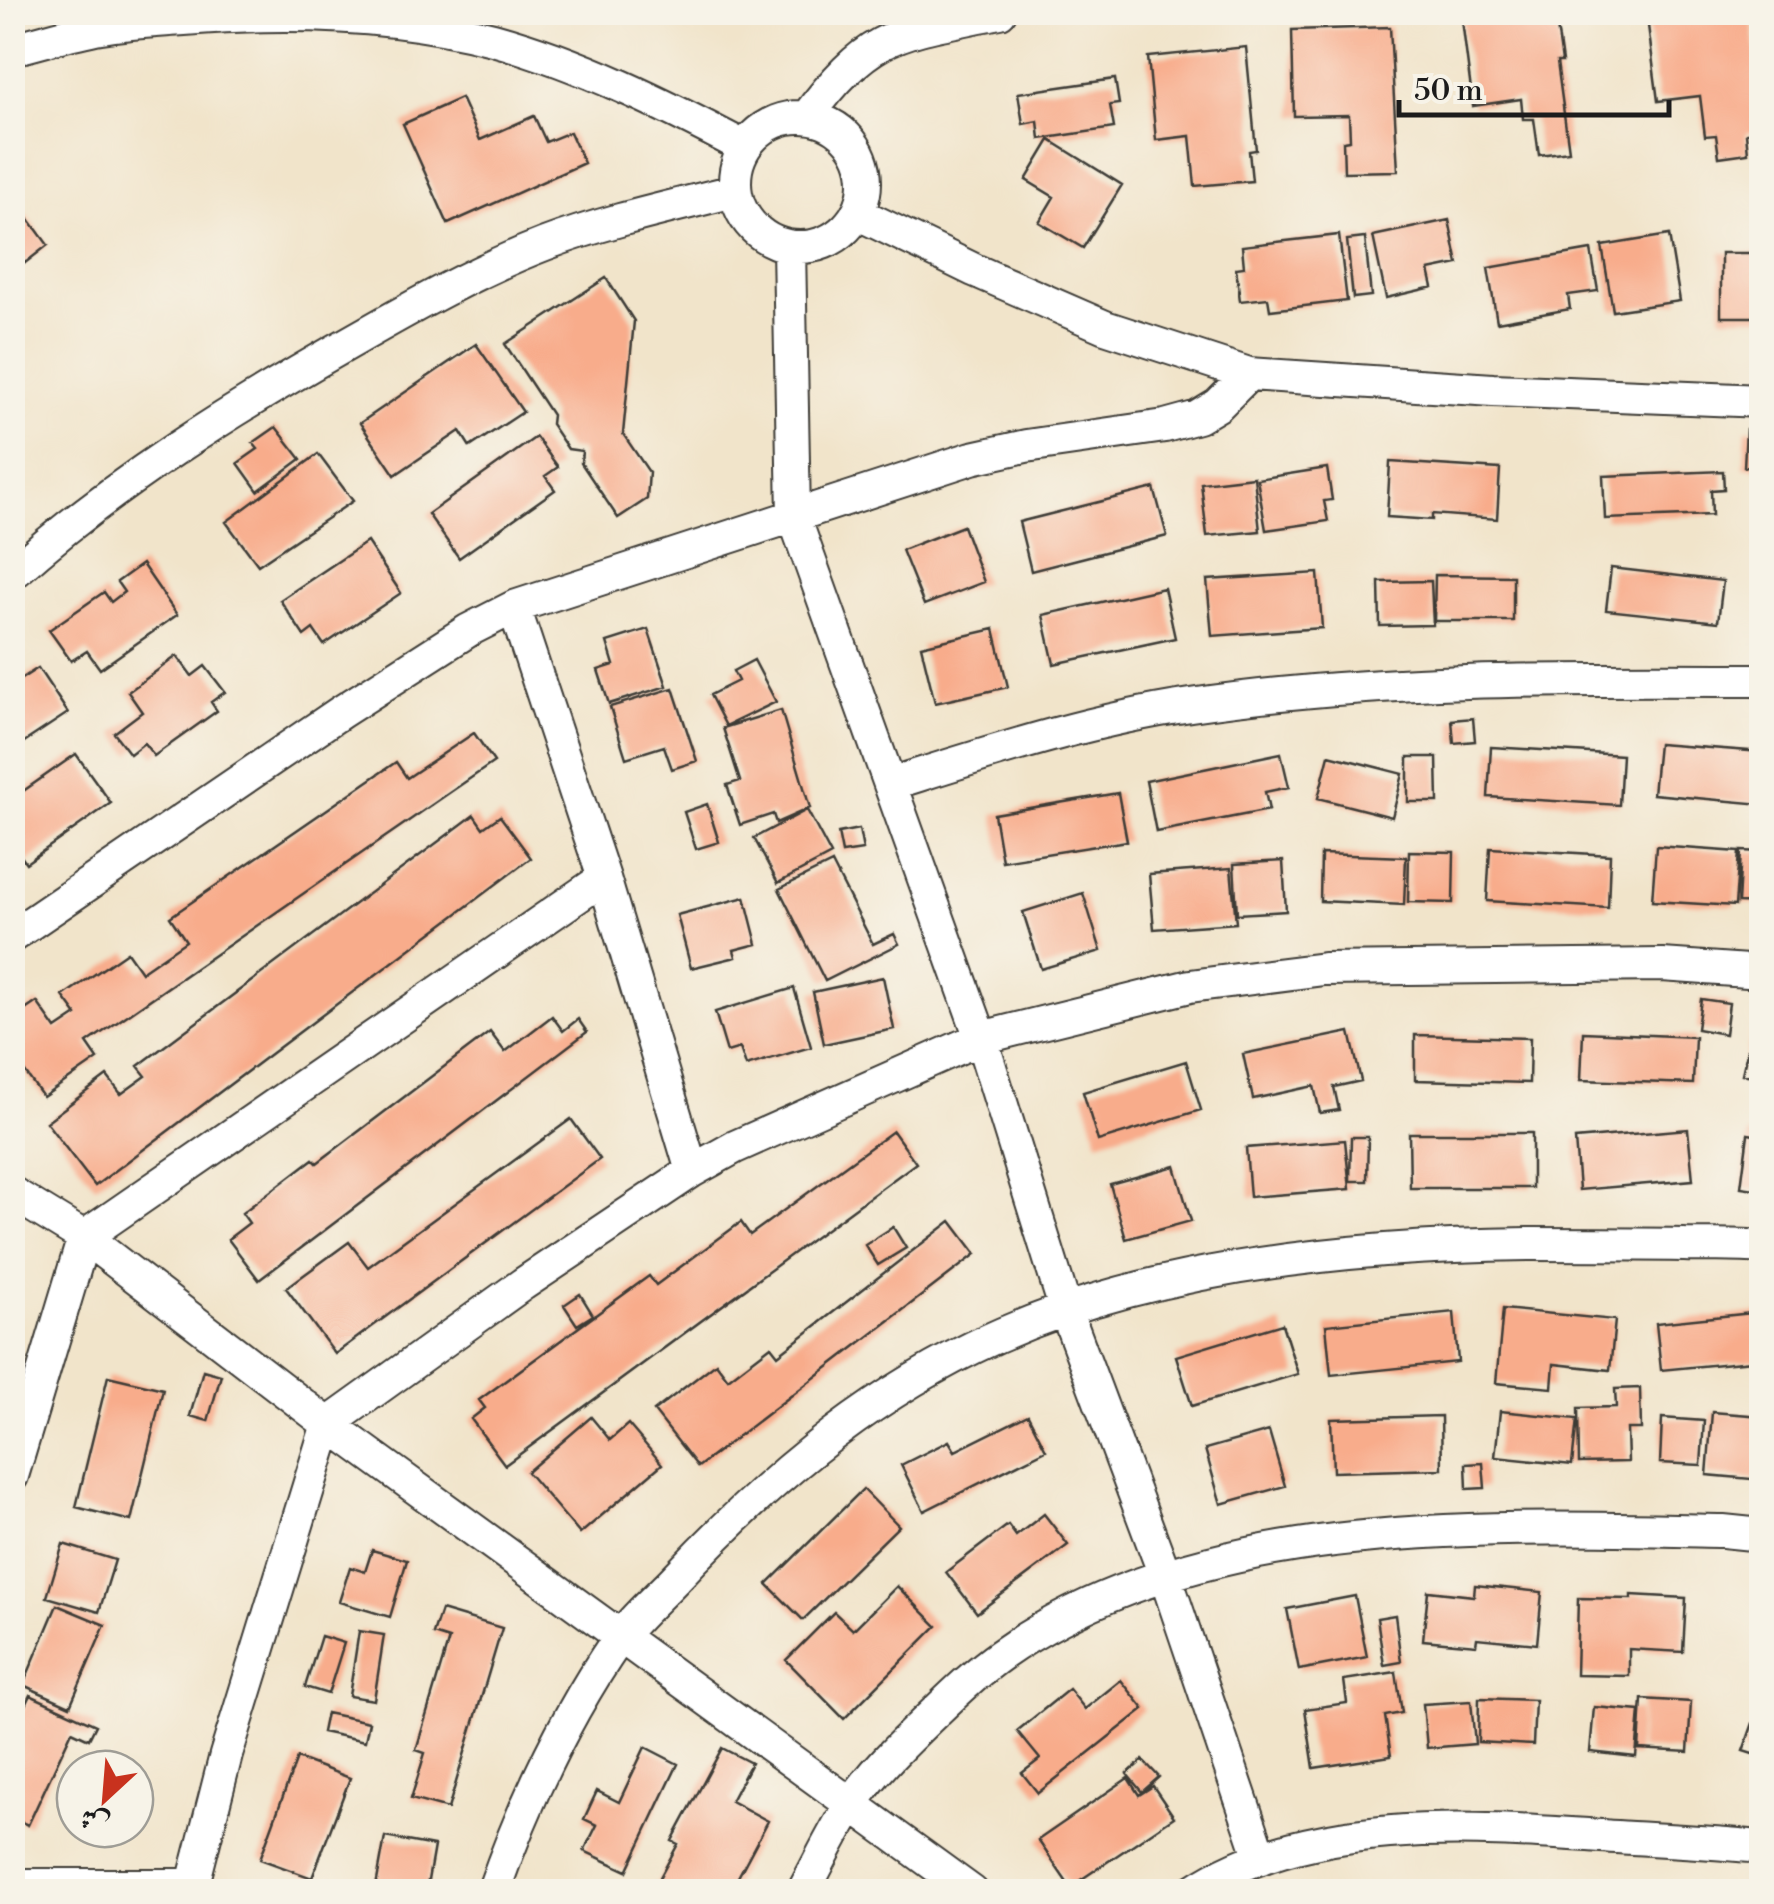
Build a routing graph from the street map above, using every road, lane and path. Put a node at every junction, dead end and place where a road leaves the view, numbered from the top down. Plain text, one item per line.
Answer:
1 (1000, 12) edge
2 (12, 49) edge
3 (817, 112) junction
4 (744, 147) junction
5 (734, 191) junction
6 (858, 213) junction
7 (789, 246) junction
8 (1249, 374) junction
9 (1762, 401) edge
10 (794, 517) junction
11 (12, 574) edge
12 (514, 607) junction
13 (1762, 680) edge
14 (890, 784) junction
15 (604, 878) junction
16 (12, 936) edge
17 (1762, 972) edge
18 (982, 1038) junction
19 (692, 1171) junction
20 (12, 1193) edge
21 (84, 1238) junction
22 (1762, 1248) edge
23 (1066, 1311) junction
24 (328, 1424) junction
25 (12, 1476) edge
26 (1762, 1535) edge
27 (1165, 1575) junction
28 (620, 1637) junction
29 (851, 1804) junction
30 (1762, 1847) edge
31 (1261, 1858) junction
32 (12, 1885) edge
33 (192, 1888) edge
34 (493, 1892) edge
35 (803, 1892) edge
36 (972, 1892) edge
37 (1192, 1892) edge

1 - 3 street
2 - 4 street
3 - 4 street
3 - 6 street
4 - 5 street
5 - 7 street
5 - 11 street
6 - 7 street
6 - 8 street
7 - 10 street
8 - 9 street
8 - 10 street
10 - 12 street
10 - 14 street
12 - 15 street
12 - 16 street
13 - 14 street
14 - 18 street
15 - 19 street
15 - 21 street
17 - 18 street
18 - 19 street
18 - 23 street
19 - 24 street
20 - 21 street
21 - 24 street
21 - 25 street
22 - 23 street
23 - 27 street
23 - 28 street
24 - 28 street
24 - 33 street
26 - 27 street
27 - 29 street
27 - 31 street
28 - 29 street
28 - 34 street
29 - 35 street
29 - 36 street
30 - 31 street
31 - 37 street
32 - 33 street

